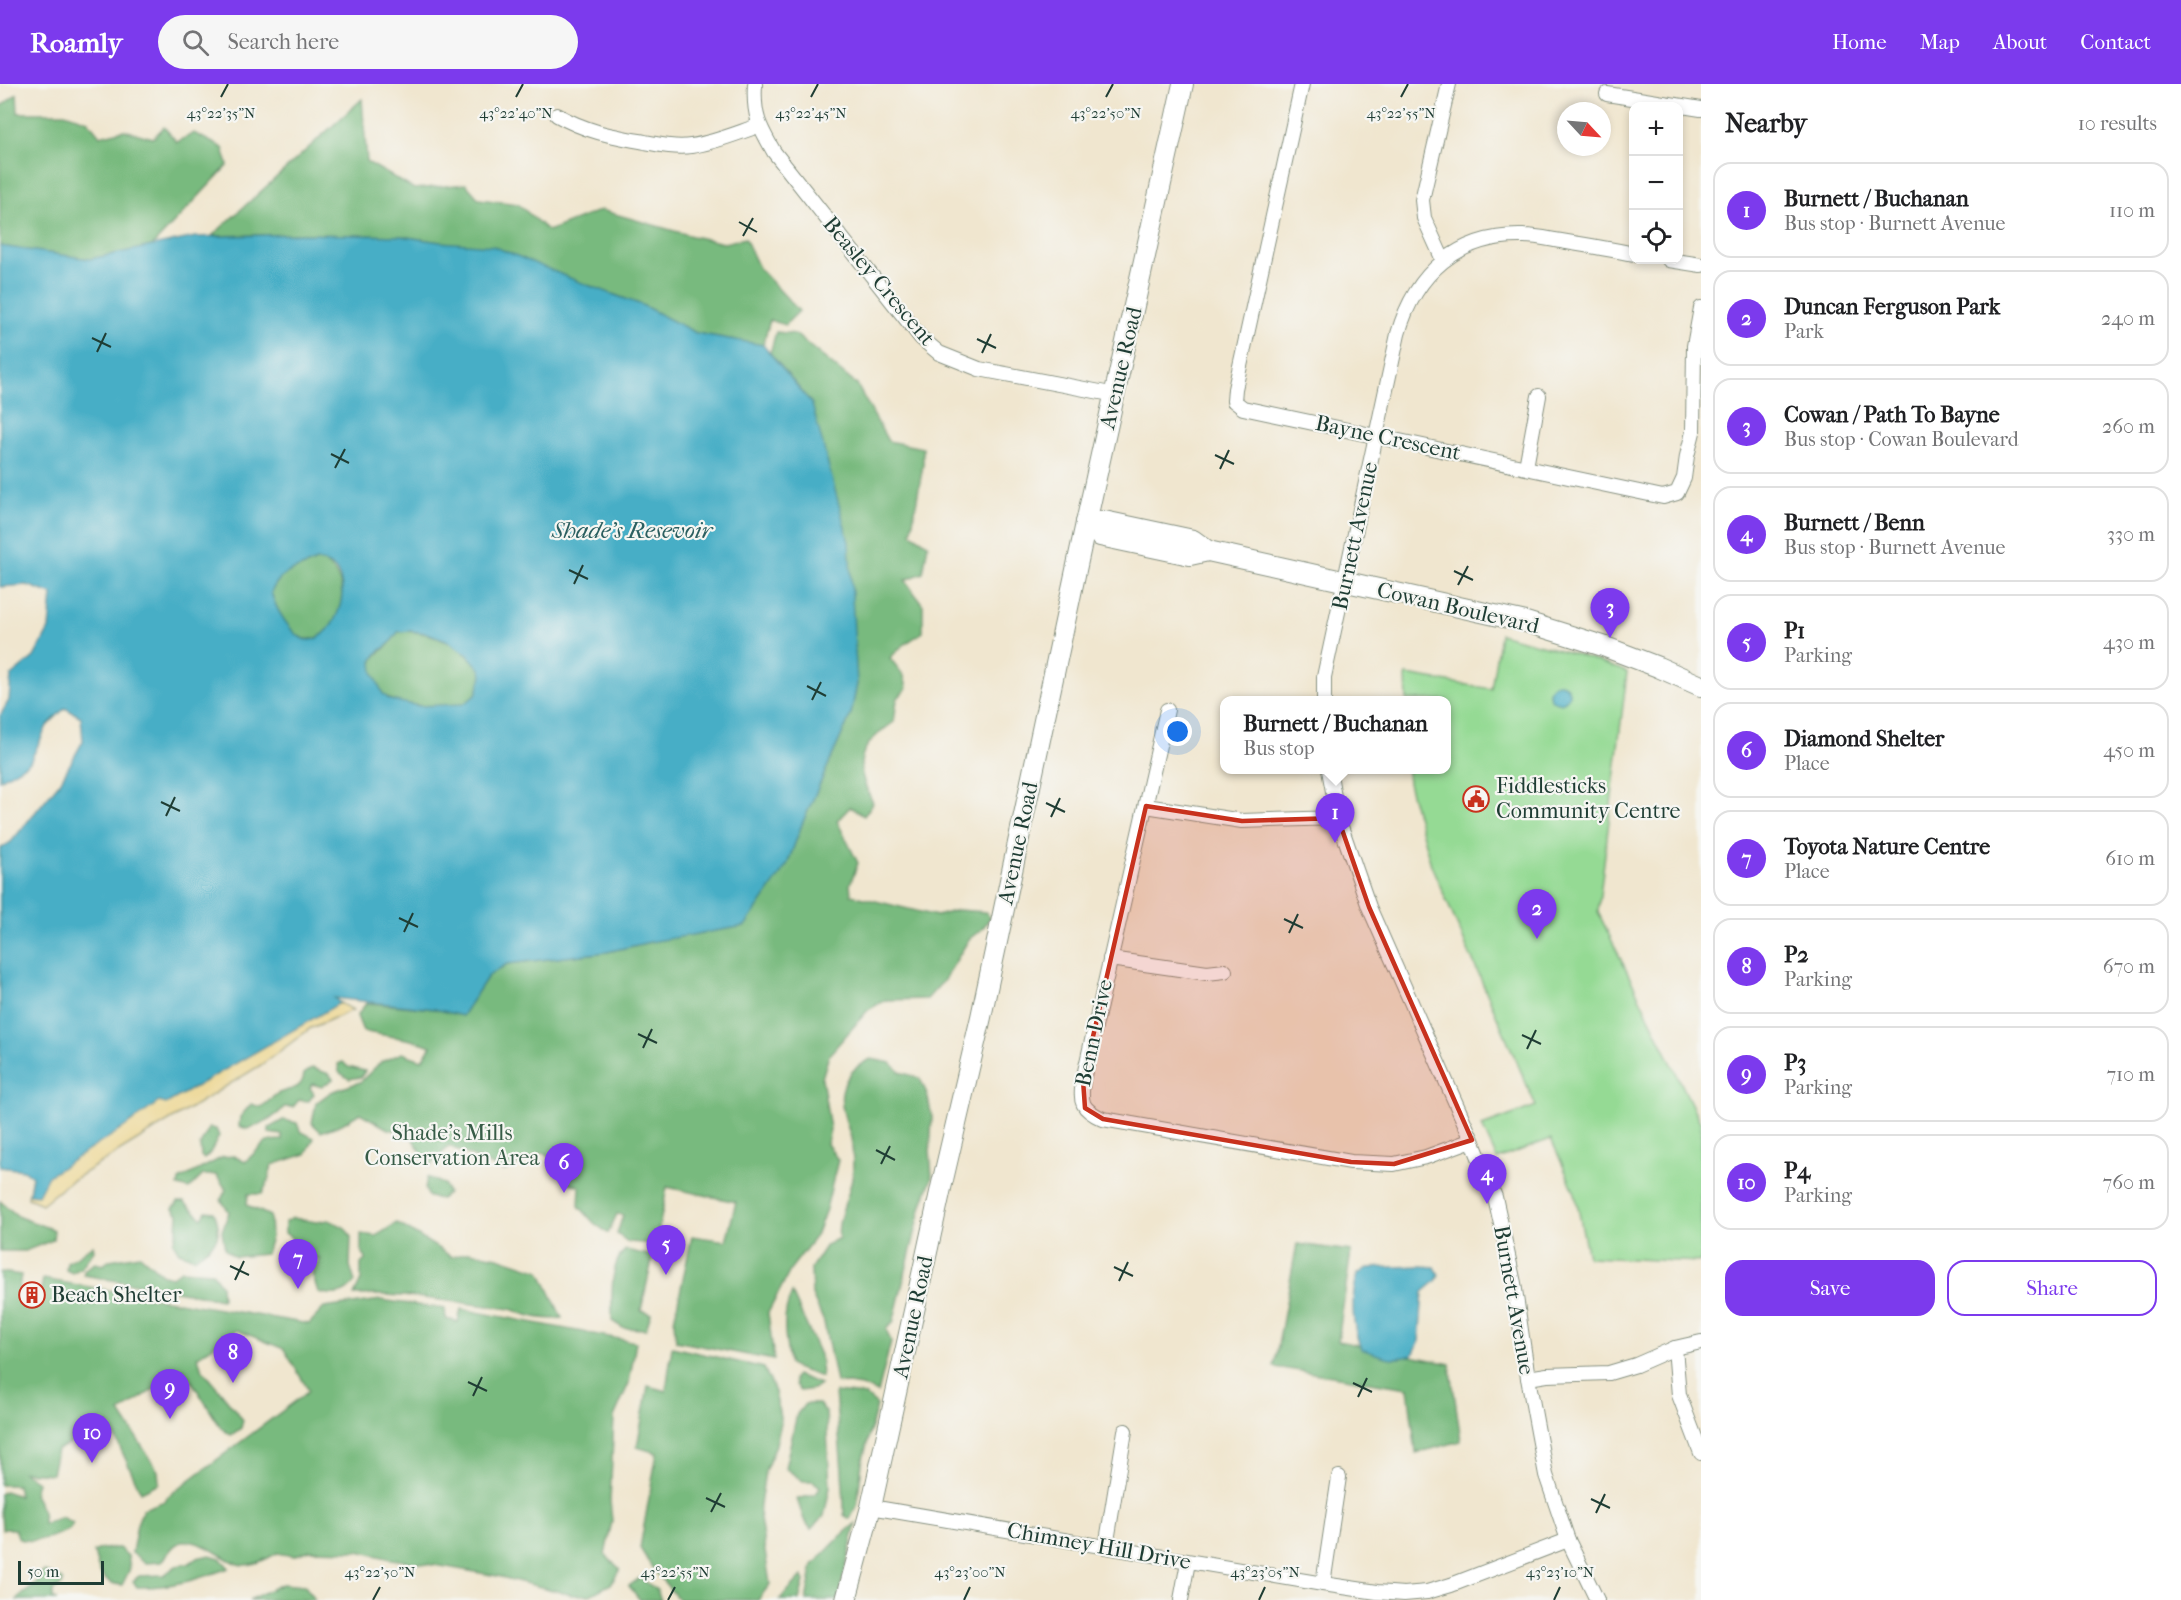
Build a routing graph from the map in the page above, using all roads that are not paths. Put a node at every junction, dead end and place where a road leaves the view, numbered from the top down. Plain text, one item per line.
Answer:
1 (755, 84) edge
2 (1183, 84) edge
3 (1302, 84) edge
4 (1449, 84) edge
5 (1607, 94) dead end
6 (1701, 109) edge
7 (557, 115) dead end
8 (758, 126) junction
9 (1629, 253) edge
10 (1443, 260) junction
11 (1683, 262) edge
12 (1701, 265) edge
13 (1701, 308) edge
14 (1116, 395) junction
15 (1539, 396) dead end
16 (1377, 435) junction
17 (1526, 467) junction
18 (1086, 524) junction
19 (1344, 581) junction
20 (1701, 686) edge
21 (1324, 696) edge
22 (1167, 710) dead end
23 (1330, 774) edge
24 (1146, 806) junction
25 (1338, 818) junction
26 (1110, 959) junction
27 (1225, 971) dead end
28 (1472, 1140) junction
29 (1701, 1342) edge
30 (1675, 1348) junction
31 (1528, 1378) junction
32 (1125, 1431) dead end
33 (1701, 1453) edge
34 (1339, 1477) dead end
35 (872, 1507) junction
36 (1568, 1540) junction
37 (1106, 1547) junction
38 (1188, 1562) junction
39 (1323, 1584) junction
40 (846, 1600) edge
41 (1181, 1600) edge
42 (1597, 1600) edge

1 - 8 street, Beasley Crescent
2 - 14 street, Avenue Road
3 - 16 street, Bayne Crescent
4 - 10 street
5 - 6 street
7 - 8 street
8 - 14 street, Beasley Crescent
9 - 10 street, Burnett Avenue
10 - 16 street, Burnett Avenue
11 - 12 street
13 - 17 street, Bayne Crescent
14 - 18 street, Avenue Road
15 - 17 street
16 - 17 street, Bayne Crescent
16 - 19 street, Burnett Avenue
18 - 19 street, Cowan Boulevard
18 - 35 street, Avenue Road
19 - 20 street, Cowan Boulevard
19 - 21 street, Burnett Avenue
22 - 24 street, Benn Drive
23 - 25 street, Burnett Avenue
24 - 25 street
24 - 26 street, Benn Drive
25 - 28 street, Burnett Avenue
26 - 27 street
26 - 28 street, Benn Drive
28 - 31 street, Burnett Avenue
29 - 30 street
30 - 31 street
30 - 33 street
31 - 36 street, Burnett Avenue
32 - 37 street
34 - 39 street
35 - 37 street, Chimney Hill Drive
35 - 40 street, Avenue Road
36 - 39 street, Chimney Hill Drive
36 - 42 street, Burnett Avenue
37 - 38 street, Chimney Hill Drive
38 - 39 street, Chimney Hill Drive
38 - 41 street

